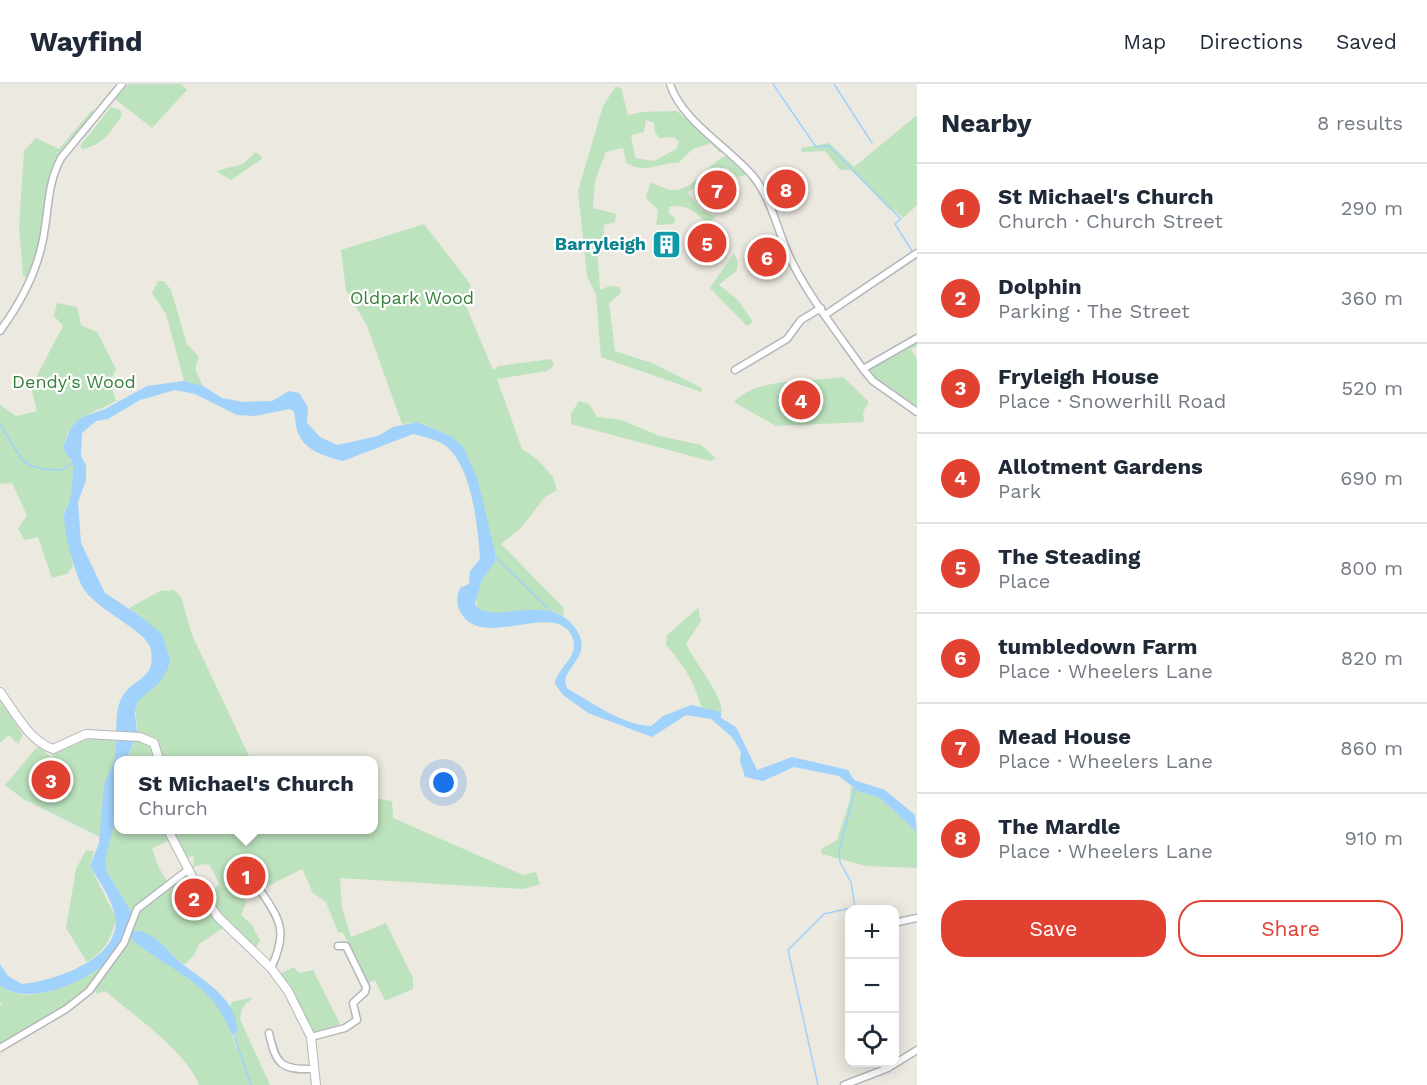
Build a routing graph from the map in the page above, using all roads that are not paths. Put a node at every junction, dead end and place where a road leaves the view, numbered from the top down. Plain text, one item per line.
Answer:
1 (122, 84) edge
2 (670, 84) edge
3 (917, 253) edge
4 (821, 308) junction
5 (825, 315) junction
6 (0, 332) edge
7 (917, 338) edge
8 (863, 369) junction
9 (735, 370) dead end
10 (917, 412) edge
11 (0, 692) edge
12 (158, 756) edge
13 (170, 834) edge
14 (189, 869) junction
15 (262, 893) dead end
16 (917, 918) edge
17 (899, 922) edge
18 (338, 946) dead end
19 (272, 968) junction
20 (268, 1033) dead end
21 (311, 1037) junction
22 (0, 1048) edge
23 (917, 1050) edge
24 (899, 1059) edge
25 (881, 1067) edge
26 (314, 1069) junction
27 (316, 1085) edge
28 (844, 1085) edge

1 - 6 street
2 - 4 street
3 - 5 street
4 - 5 street
4 - 9 street
5 - 8 street
7 - 8 street
8 - 10 street
11 - 12 street
13 - 14 street
14 - 19 street
14 - 22 street
15 - 19 street
16 - 17 street
18 - 21 street
19 - 21 street
20 - 26 street
21 - 26 street
23 - 24 street
25 - 28 street
26 - 27 street

